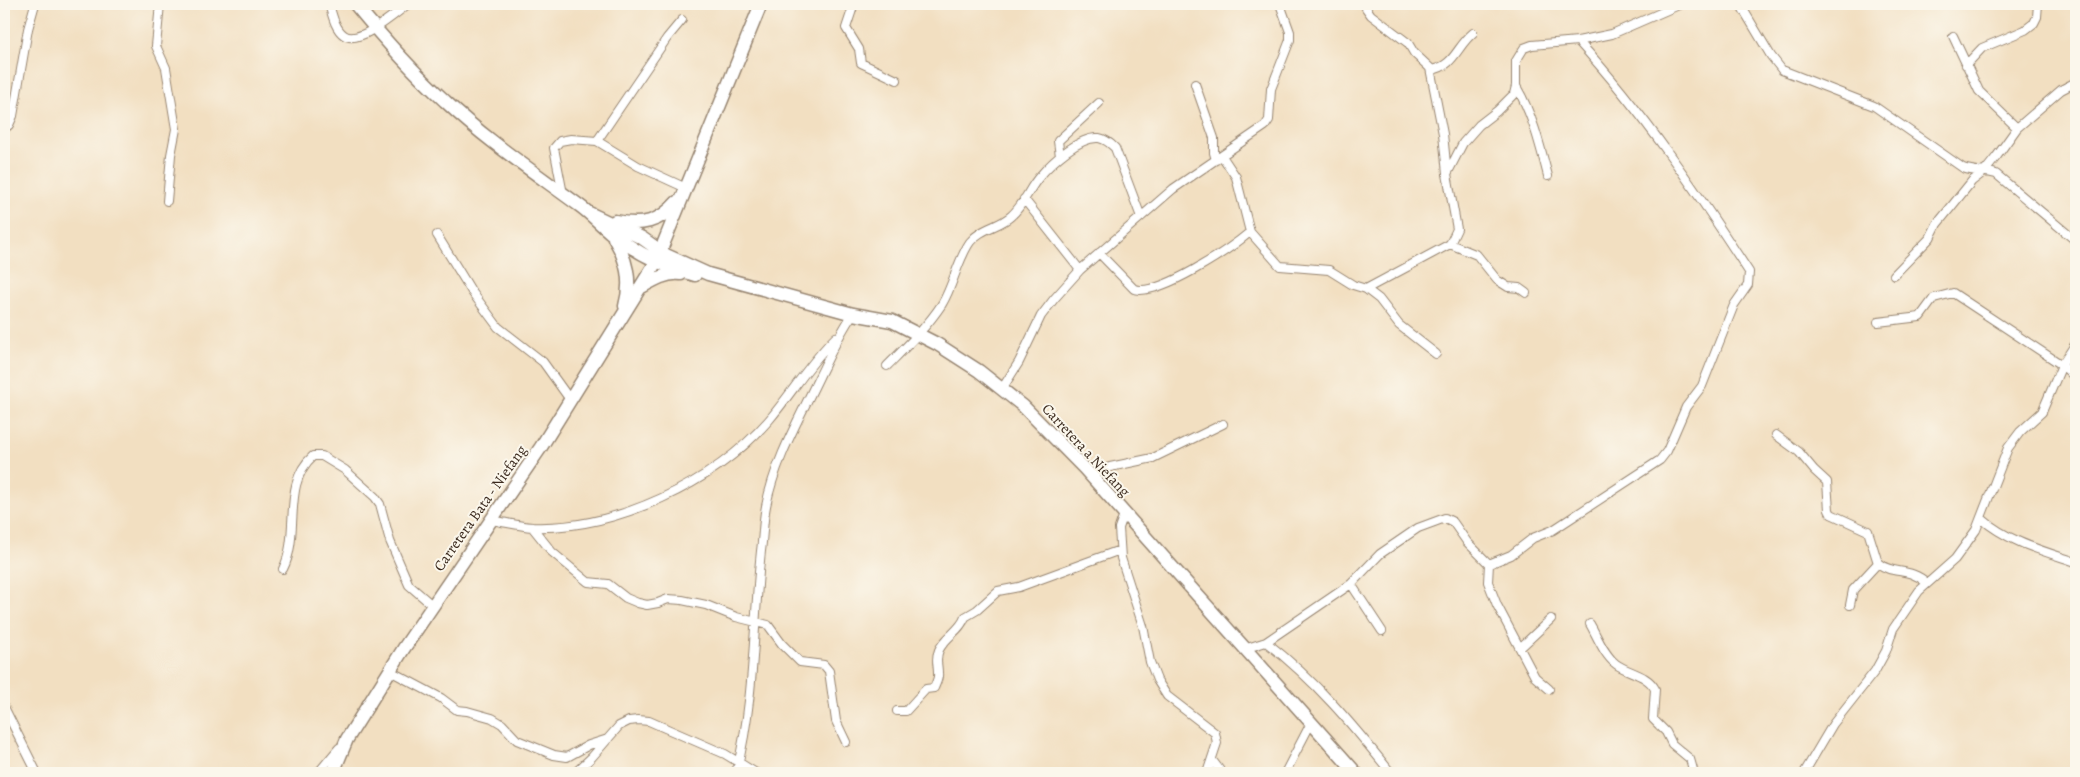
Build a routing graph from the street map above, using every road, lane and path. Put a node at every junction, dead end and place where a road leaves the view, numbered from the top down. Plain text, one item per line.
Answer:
1 (35, 4) edge
2 (160, 4) edge
3 (329, 4) edge
4 (355, 4) edge
5 (408, 4) edge
6 (761, 4) edge
7 (854, 4) edge
8 (1280, 4) edge
9 (1681, 4) edge
10 (1740, 4) edge
11 (2038, 4) edge
12 (1366, 8) dead end
13 (682, 20) dead end
14 (375, 28) junction
15 (1473, 33) dead end
16 (1953, 36) dead end
17 (1578, 41) junction
18 (1966, 65) junction
19 (1431, 70) junction
20 (897, 80) dead end
21 (2076, 82) edge
22 (1194, 84) dead end
23 (1516, 86) junction
24 (1099, 103) dead end
25 (2017, 128) junction
26 (4, 129) edge
27 (597, 142) junction
28 (1060, 156) junction
29 (1219, 158) junction
30 (1985, 171) junction
31 (1447, 174) junction
32 (1548, 176) dead end
33 (685, 191) junction
34 (563, 194) junction
35 (1024, 199) junction
36 (167, 201) dead end
37 (594, 215) junction
38 (1141, 217) junction
39 (1250, 232) junction
40 (611, 233) junction
41 (437, 235) dead end
42 (668, 235) junction
43 (2076, 241) edge
44 (1450, 244) junction
45 (1099, 253) junction
46 (658, 257) junction
47 (677, 260) junction
48 (1080, 270) junction
49 (708, 274) junction
50 (695, 275) junction
51 (1894, 275) dead end
52 (640, 288) junction
53 (1366, 290) junction
54 (1526, 293) dead end
55 (853, 314) junction
56 (622, 319) junction
57 (1878, 322) dead end
58 (839, 334) junction
59 (918, 334) junction
60 (2076, 343) edge
61 (1436, 354) dead end
62 (2062, 365) junction
63 (887, 366) dead end
64 (2076, 378) edge
65 (1002, 389) junction
66 (571, 401) junction
67 (1223, 424) dead end
68 (1776, 435) dead end
69 (1090, 475) junction
70 (1124, 514) junction
71 (1982, 518) junction
72 (491, 520) junction
73 (532, 527) junction
74 (1120, 550) junction
75 (2076, 562) edge
76 (1878, 563) junction
77 (1489, 564) junction
78 (283, 569) dead end
79 (1927, 583) junction
80 (1351, 584) junction
81 (1850, 604) dead end
82 (432, 605) junction
83 (1551, 619) dead end
84 (755, 621) junction
85 (1590, 624) dead end
86 (1382, 631) dead end
87 (1266, 642) junction
88 (1520, 648) junction
89 (1244, 649) junction
90 (390, 671) junction
91 (1549, 689) dead end
92 (4, 707) edge
93 (897, 711) dead end
94 (1311, 723) junction
95 (347, 739) junction
96 (608, 739) junction
97 (846, 742) dead end
98 (1212, 760) junction
99 (739, 762) junction
100 (37, 773) edge
101 (318, 773) edge
102 (333, 773) edge
103 (575, 773) edge
104 (736, 773) edge
105 (756, 773) edge
106 (1207, 773) edge
107 (1222, 773) edge
108 (1285, 773) edge
109 (1356, 773) edge
110 (1392, 773) edge
111 (1694, 773) edge
112 (1804, 773) edge

1 - 26 street
2 - 36 street
3 - 14 street
4 - 14 main road
5 - 14 street
6 - 33 main road, Carretera Bata - Niefang
7 - 20 street
8 - 29 street
9 - 17 street
10 - 30 street
11 - 18 street
12 - 19 street
13 - 27 street
14 - 34 main road
15 - 19 street
16 - 18 street
17 - 23 street
17 - 77 street
18 - 25 street
19 - 31 street
21 - 25 street
22 - 29 street
23 - 31 street
23 - 32 street
24 - 28 street
25 - 30 street
27 - 33 street
27 - 34 street
28 - 35 street
28 - 38 street
29 - 38 street
29 - 39 street
30 - 43 street
30 - 51 street
31 - 44 street
33 - 37 main road
33 - 42 main road, Carretera Bata - Niefang
34 - 37 main road
35 - 48 street
35 - 59 street
37 - 40 main road
37 - 46 main road
38 - 45 street
39 - 45 street
39 - 53 street
40 - 46 main road
40 - 56 main road
41 - 66 street
42 - 46 main road, Carretera Bata - Niefang
42 - 47 main road
44 - 53 street
44 - 54 street
45 - 48 street
46 - 47 main road
46 - 50 main road
46 - 52 main road, Carretera Bata - Niefang
47 - 49 main road
48 - 65 street
49 - 50 main road
49 - 55 main road, Carretera a Niefang
50 - 52 main road
52 - 56 main road, Carretera Bata - Niefang
53 - 61 street
55 - 58 street
55 - 59 main road, Carretera a Niefang
56 - 66 main road, Carretera Bata - Niefang
57 - 62 street
58 - 73 street
58 - 84 street
59 - 63 street
59 - 65 main road, Carretera a Niefang
60 - 62 street
62 - 64 street
62 - 71 street
65 - 69 main road, Carretera a Niefang
66 - 72 main road, Carretera Bata - Niefang
67 - 69 street
68 - 76 street
69 - 70 main road, Carretera a Niefang
70 - 74 street
70 - 89 main road, Carretera a Niefang
71 - 75 street
71 - 79 street
72 - 73 street
72 - 82 main road, Carretera Bata - Niefang
73 - 84 street
74 - 93 street
74 - 98 street
76 - 79 street
76 - 81 street
77 - 80 street
77 - 88 street
78 - 82 street
79 - 112 street
80 - 86 street
80 - 87 street
82 - 90 main road, Carretera Bata - Niefang
83 - 88 street
84 - 97 street
84 - 99 street
85 - 111 street
87 - 89 street
87 - 110 street
88 - 91 street
89 - 94 main road, Carretera a Niefang
90 - 95 main road, Carretera Bata - Niefang
90 - 96 street
92 - 100 street
94 - 108 street
94 - 109 main road, Carretera a Niefang
95 - 101 street
95 - 102 main road, Carretera Bata - Niefang
96 - 99 street
96 - 103 street
98 - 106 street
98 - 107 street
99 - 104 street
99 - 105 street

